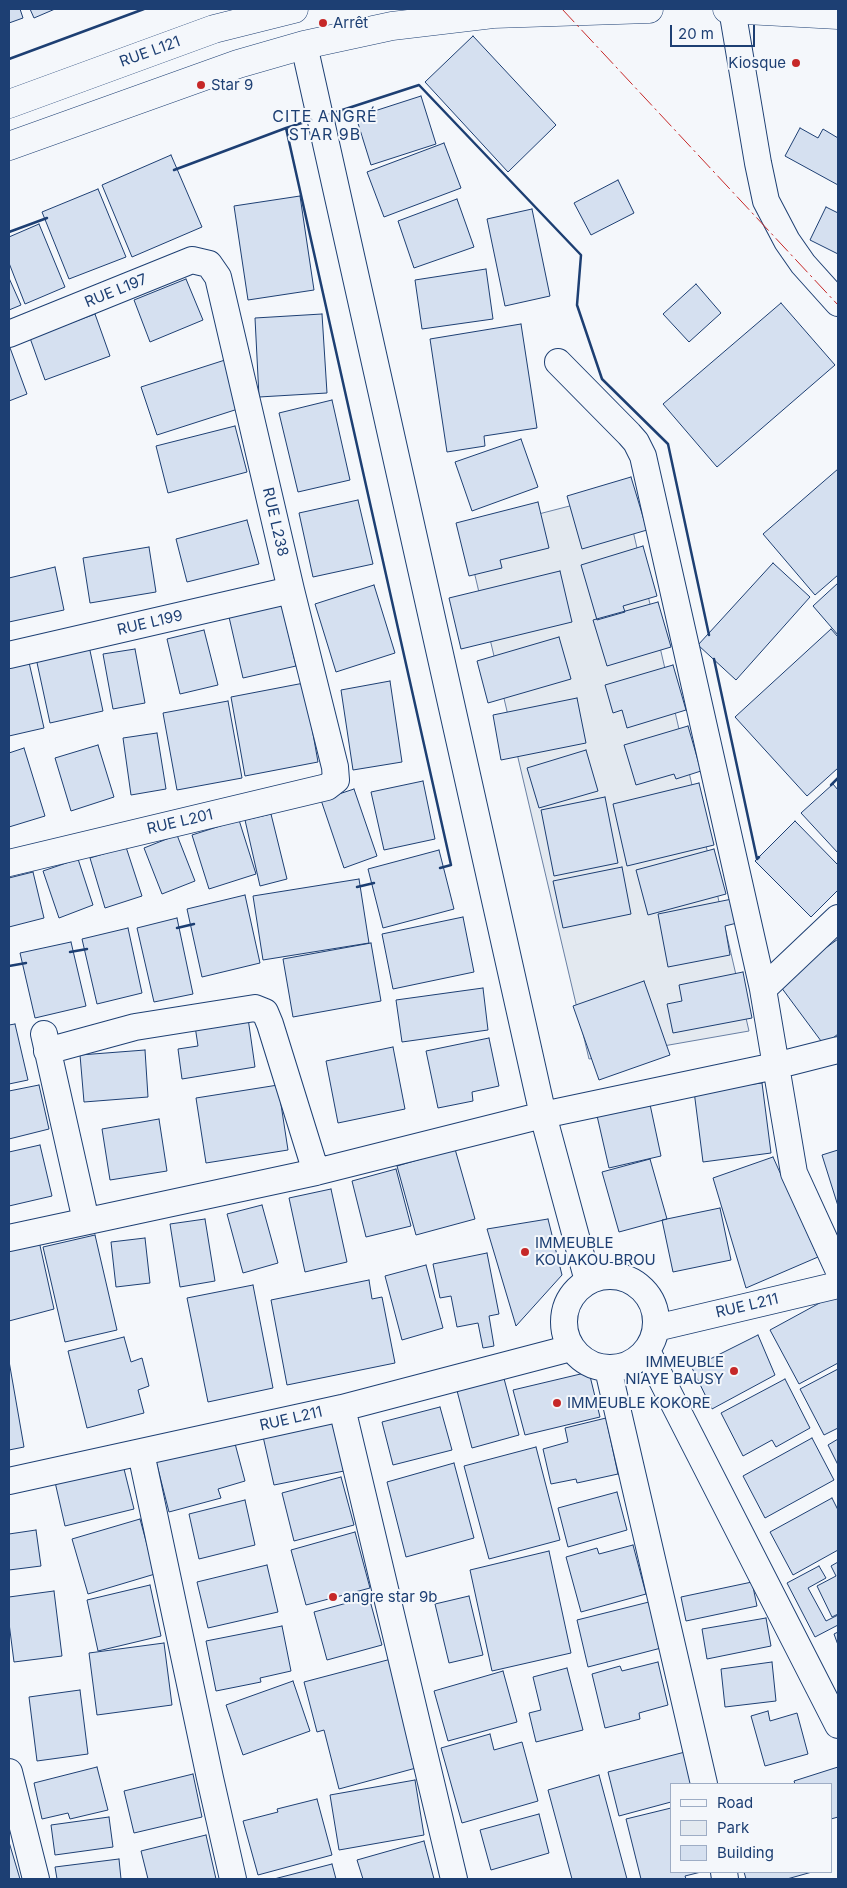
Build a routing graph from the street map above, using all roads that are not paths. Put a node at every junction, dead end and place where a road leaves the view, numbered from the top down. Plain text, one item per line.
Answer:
1 (294, 9) edge
2 (649, 9) edge
3 (727, 9) edge
4 (732, 9) edge
5 (838, 15) edge
6 (304, 45) junction
7 (9, 104) edge
8 (9, 146) edge
9 (218, 277) joint
10 (838, 303) edge
11 (9, 334) edge
12 (558, 362) dead end
13 (291, 590) junction
14 (9, 655) edge
15 (335, 767) joint
16 (9, 863) edge
17 (838, 918) edge
18 (763, 989) junction
19 (838, 1050) edge
20 (775, 1066) junction
21 (542, 1115) junction
22 (316, 1172) junction
23 (86, 1221) junction
24 (9, 1238) edge
25 (838, 1269) edge
26 (588, 1281) junction
27 (838, 1285) edge
28 (651, 1339) junction
29 (570, 1348) junction
30 (608, 1369) junction
31 (342, 1408) junction
32 (141, 1453) junction
33 (9, 1481) edge
34 (838, 1725) edge
35 (9, 1772) edge
36 (704, 1783) edge
37 (36, 1879) edge
38 (233, 1879) edge
39 (454, 1879) edge

1 - 7 main road, RUE L121
2 - 6 main road
3 - 4 main road
4 - 5 main road
4 - 10 street
6 - 8 main road
6 - 21 street
9 - 11 street, RUE L197
9 - 13 street, RUE L238
12 - 18 street
13 - 14 street, RUE L199
13 - 15 street, RUE L238
15 - 16 street, RUE L201
17 - 18 street
18 - 20 street
19 - 20 street
20 - 21 street
20 - 25 street
21 - 22 street
21 - 26 street
22 - 23 street
22 - 23 street
23 - 24 street
26 - 28 street
26 - 29 street
27 - 28 street, RUE L211
28 - 30 street
28 - 34 street
29 - 30 street
29 - 31 street, RUE L211
30 - 36 street
31 - 32 street, RUE L211
31 - 39 street
32 - 33 street, RUE L211
32 - 38 street
35 - 37 street

